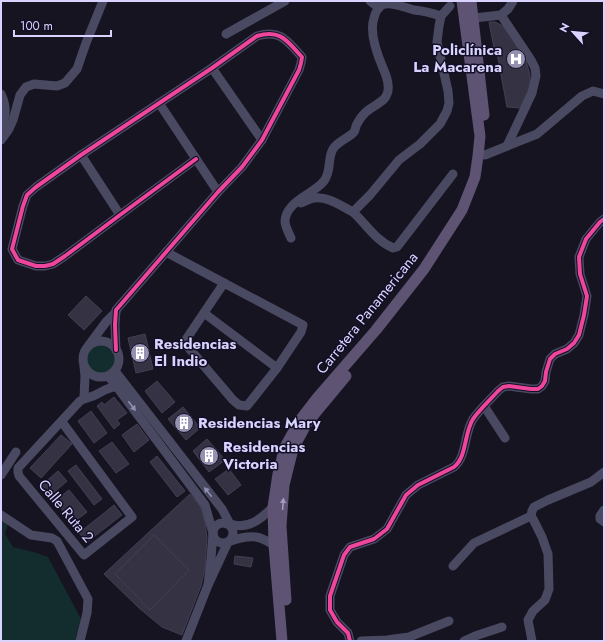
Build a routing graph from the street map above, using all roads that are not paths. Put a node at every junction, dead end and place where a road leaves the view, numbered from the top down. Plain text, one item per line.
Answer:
1 (103, 1) edge
2 (285, 1) edge
3 (370, 1) edge
4 (466, 1) edge
5 (513, 1) edge
6 (450, 6) junction
7 (379, 8) junction
8 (425, 11) junction
9 (501, 15) junction
10 (441, 16) junction
11 (474, 18) junction
12 (226, 34) dead end
13 (212, 68) junction
14 (1, 94) edge
15 (604, 94) edge
16 (159, 103) junction
17 (1, 129) edge
18 (1, 140) edge
19 (262, 140) junction
20 (507, 146) junction
21 (485, 155) junction
22 (81, 156) junction
23 (196, 159) junction
24 (453, 174) dead end
25 (218, 192) junction
26 (292, 206) junction
27 (353, 212) junction
28 (120, 215) junction
29 (604, 219) edge
30 (291, 238) dead end
31 (166, 252) junction
32 (224, 283) junction
33 (116, 312) junction
34 (204, 313) junction
35 (88, 346) junction
36 (116, 350) junction
37 (83, 360) junction
38 (277, 368) junction
39 (111, 373) junction
40 (117, 388) junction
41 (82, 399) junction
42 (484, 406) junction
43 (62, 422) junction
44 (505, 438) dead end
45 (16, 452) dead end
46 (604, 472) edge
47 (1, 475) edge
48 (273, 507) junction
49 (222, 509) junction
50 (604, 510) edge
51 (1, 515) edge
52 (209, 516) junction
53 (531, 516) junction
54 (604, 522) edge
55 (230, 524) junction
56 (213, 533) junction
57 (228, 542) junction
58 (274, 545) junction
59 (453, 566) dead end
60 (208, 585) junction
61 (450, 621) dead end
62 (502, 627) dead end
63 (80, 641) edge
64 (186, 641) edge
65 (282, 641) edge
66 (289, 641) edge
67 (350, 641) edge
68 (361, 641) edge
69 (464, 641) edge
70 (532, 641) edge

1 - 18 street
2 - 12 street
3 - 7 street
4 - 6 street
4 - 11 main road, Carretera Panamericana
4 - 48 main road, Carretera Panamericana
5 - 9 street
6 - 8 street
6 - 10 street
7 - 8 street
7 - 26 street
8 - 10 street
9 - 11 street
9 - 20 street
10 - 27 street
11 - 21 main road, Carretera Panamericana
13 - 16 street
13 - 19 street
13 - 19 street
14 - 17 street
15 - 20 street
16 - 22 street
16 - 23 street
19 - 25 street
20 - 21 street
66 -> 21 main road, Carretera Panamericana
22 - 28 street
22 - 28 street
23 - 25 street
23 - 28 street
24 - 27 street
25 - 31 street
26 - 27 street
26 - 30 street
29 - 42 street
31 - 32 street
31 - 33 street
32 - 34 street
32 - 38 street
33 - 35 street
33 - 36 street
34 - 38 street
34 - 38 street
35 - 36 street
35 - 37 street
36 - 39 street
37 - 39 street
37 - 41 street
39 - 40 street
49 -> 39 street
40 - 41 street
40 -> 52 street
41 - 43 street, Calle Ruta 2
42 - 44 street
42 - 67 street
43 - 43 street, Calle Ruta 2
45 - 47 street
46 - 53 street
48 - 55 street
48 - 58 main road, Carretera Panamericana
49 - 52 street
49 - 55 street
50 - 54 street
51 - 63 street
52 - 56 street
53 - 59 street
53 - 70 street
55 - 56 street
55 - 57 street
56 - 57 street
56 - 60 street
57 - 58 street
57 - 60 street
58 - 65 main road, Carretera Panamericana
60 - 64 street
61 - 68 street
62 - 69 street

